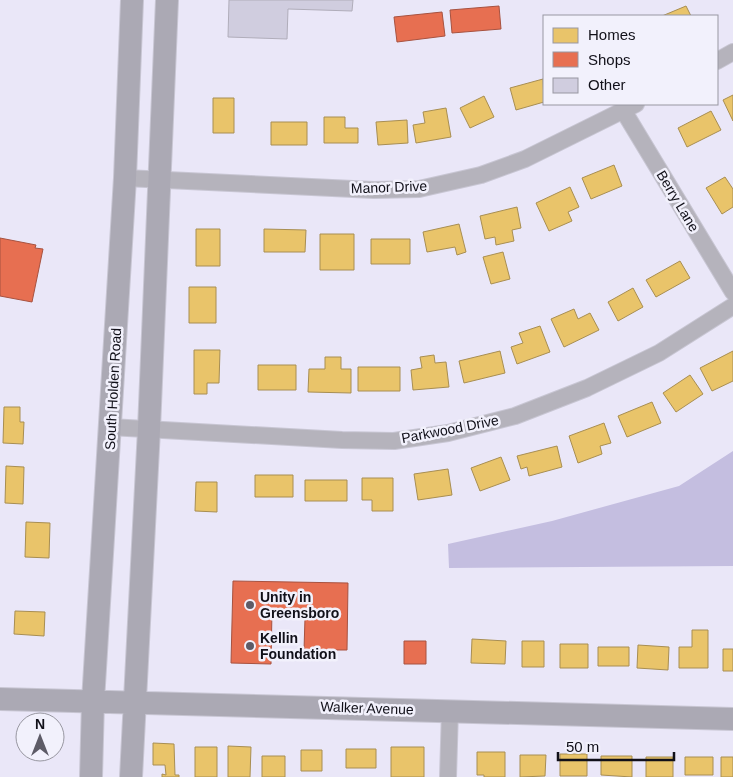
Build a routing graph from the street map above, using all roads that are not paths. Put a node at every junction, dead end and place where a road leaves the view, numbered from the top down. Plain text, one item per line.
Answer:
1 (132, 0) edge
2 (168, 0) edge
3 (733, 52) edge
4 (718, 60) edge
5 (630, 107) edge
6 (125, 178) junction
7 (160, 180) junction
8 (733, 292) edge
9 (733, 306) edge
10 (110, 427) junction
11 (149, 429) junction
12 (0, 699) edge
13 (93, 701) junction
14 (135, 701) junction
15 (450, 710) junction
16 (733, 719) edge
17 (91, 777) edge
18 (131, 777) edge
19 (448, 777) edge

1 - 6 main road, South Holden Road
2 - 7 main road
3 - 4 street
5 - 7 street, Manor Drive
5 - 8 street, Berry Lane
6 - 7 street, Manor Drive
6 - 10 main road, South Holden Road
7 - 11 main road
9 - 11 street, Parkwood Drive
10 - 11 street, Parkwood Drive
10 - 13 main road, South Holden Road
11 - 14 main road
12 - 13 main road, Walker Avenue
13 - 14 main road, Walker Avenue
13 - 17 main road, South Holden Road
14 - 15 main road, Walker Avenue
14 - 18 main road
15 - 16 main road, Walker Avenue
15 - 19 street

